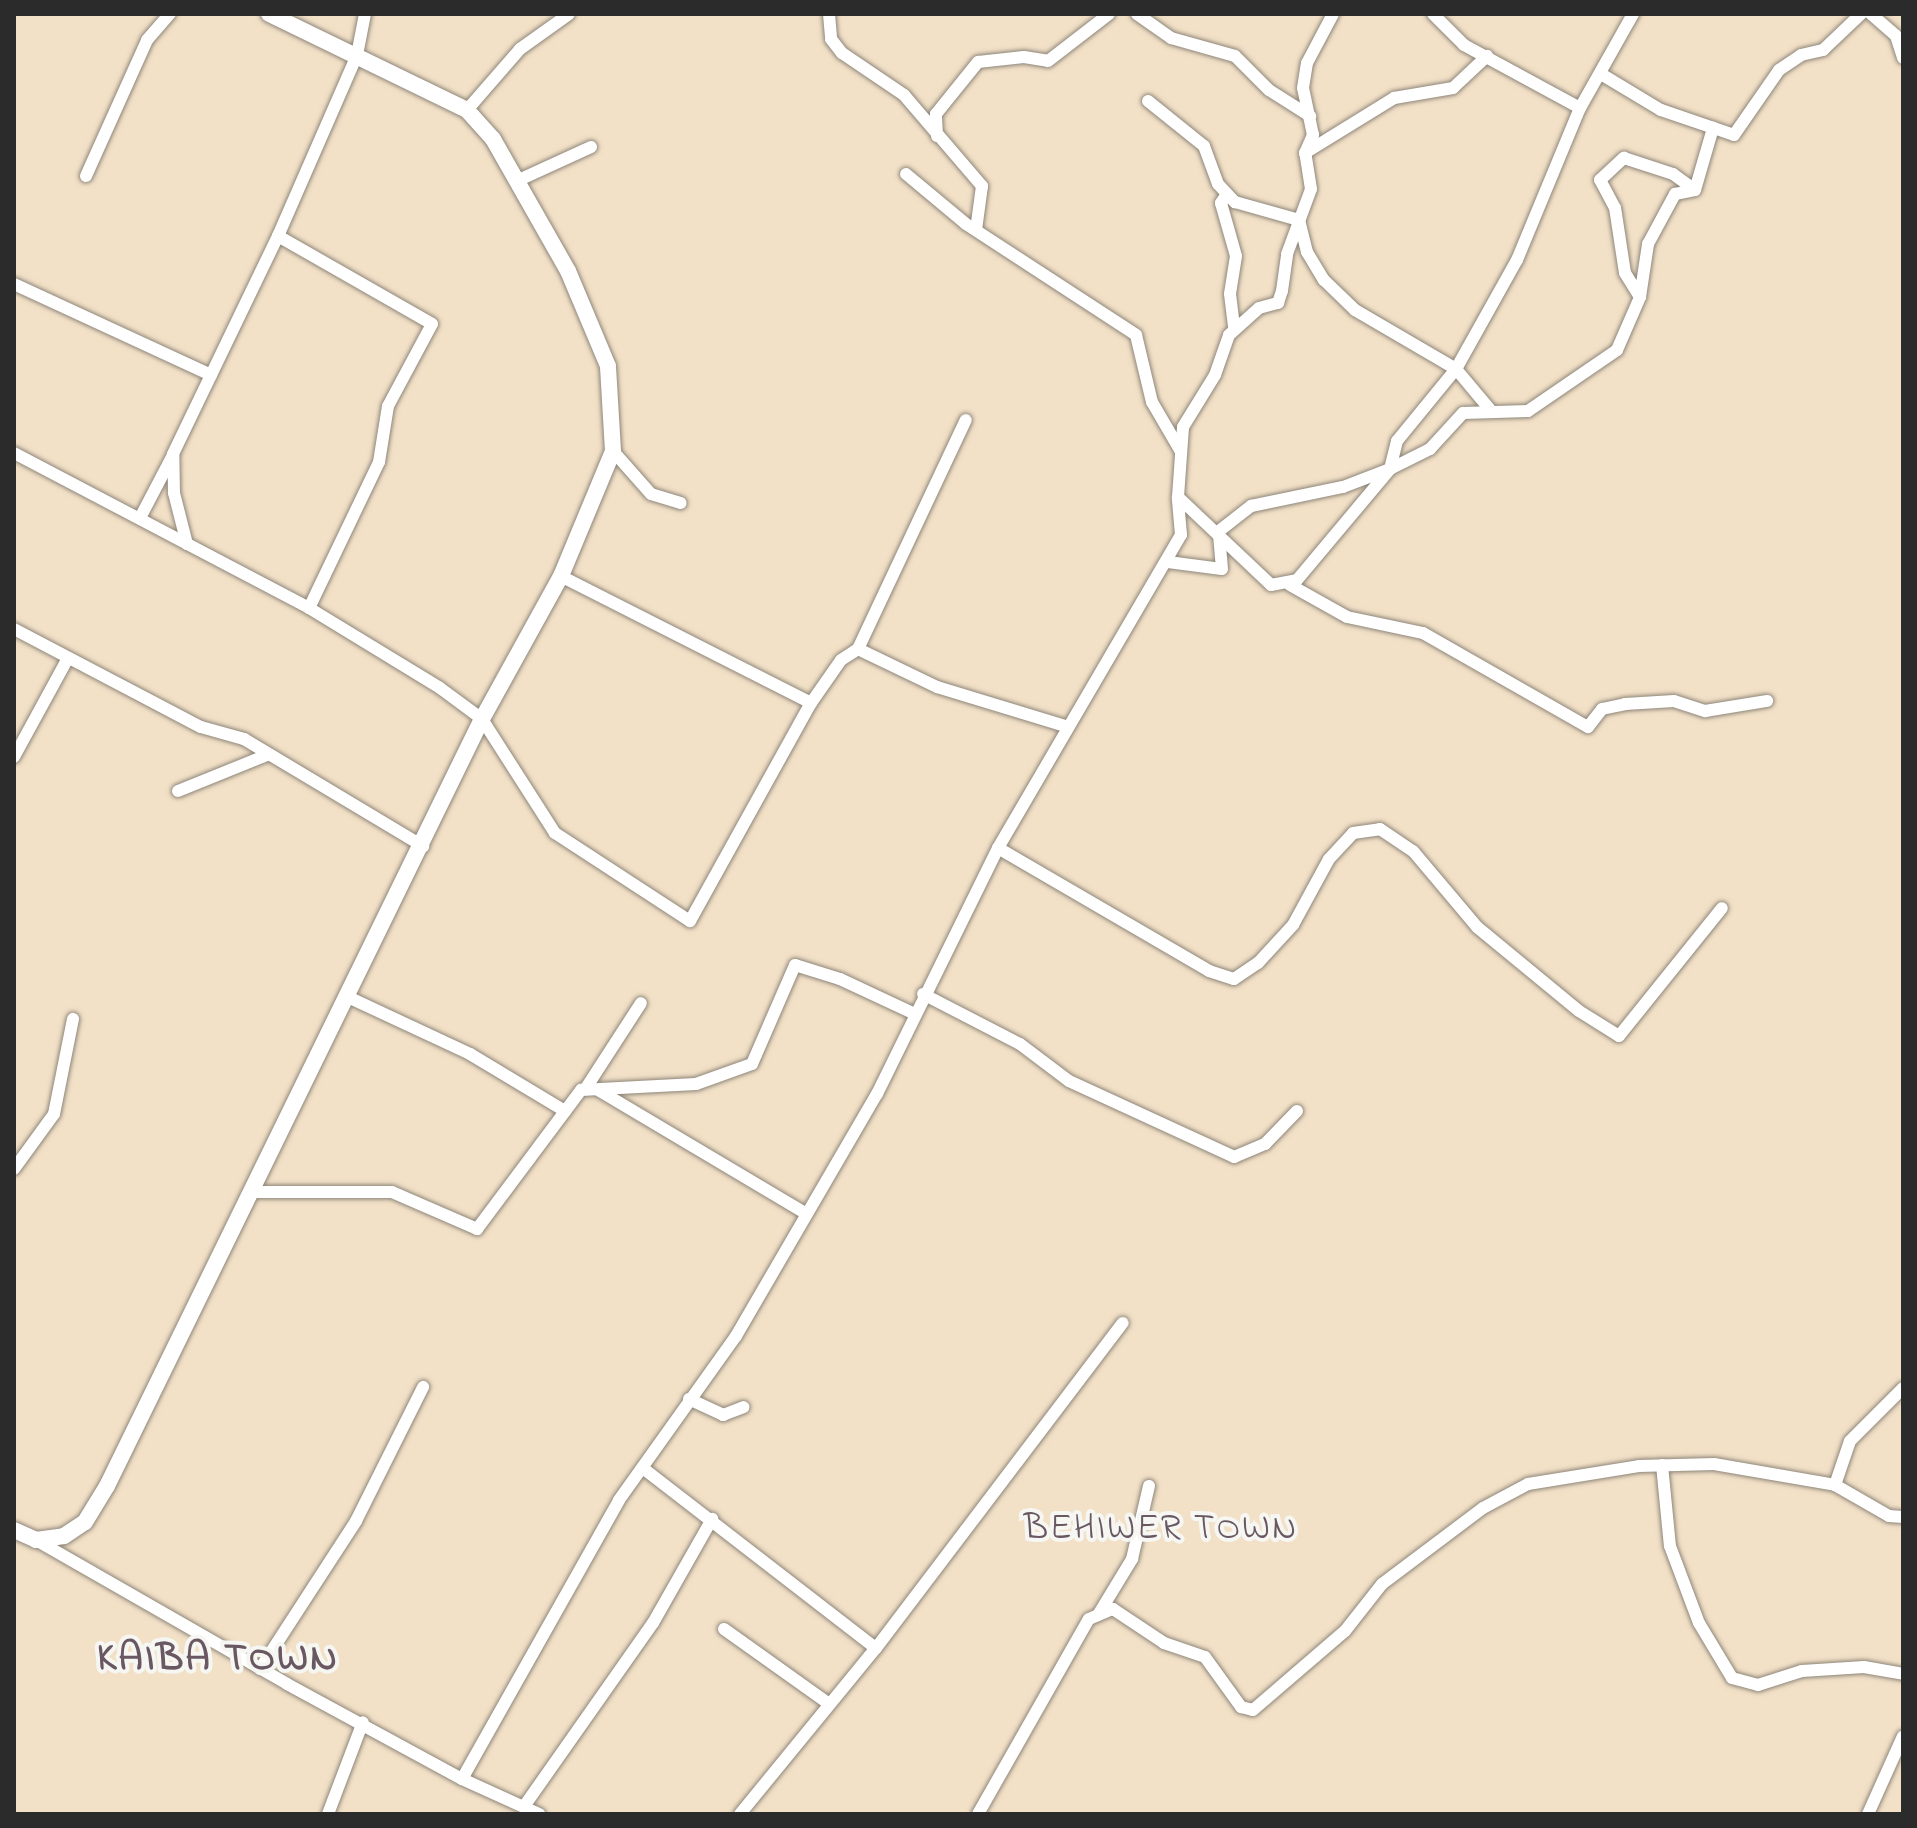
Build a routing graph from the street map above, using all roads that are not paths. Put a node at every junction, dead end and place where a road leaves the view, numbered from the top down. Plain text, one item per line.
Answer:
1 (170, 14) edge
2 (269, 14) edge
3 (365, 14) edge
4 (569, 14) edge
5 (829, 14) edge
6 (1109, 14) edge
7 (1137, 14) edge
8 (1333, 14) edge
9 (1433, 14) edge
10 (1633, 14) edge
11 (1861, 14) edge
12 (1871, 14) edge
13 (357, 55) junction
14 (1487, 56) junction
15 (1903, 58) edge
16 (1601, 74) junction
17 (1148, 101) dead end
18 (1580, 108) junction
19 (467, 110) junction
20 (1310, 116) junction
21 (1713, 128) junction
22 (937, 136) junction
23 (591, 147) dead end
24 (1305, 153) junction
25 (906, 174) dead end
26 (86, 176) dead end
27 (521, 179) junction
28 (1695, 190) junction
29 (1227, 194) junction
30 (1299, 220) junction
31 (976, 230) junction
32 (278, 236) junction
33 (14, 284) edge
34 (1640, 297) junction
35 (1234, 329) junction
36 (1456, 369) junction
37 (211, 375) junction
38 (1492, 412) junction
39 (966, 420) dead end
40 (1180, 450) junction
41 (613, 451) junction
42 (14, 453) edge
43 (173, 454) junction
44 (1390, 469) junction
45 (1178, 497) junction
46 (681, 503) dead end
47 (141, 516) junction
48 (1219, 531) junction
49 (187, 544) junction
50 (1168, 562) junction
51 (561, 576) junction
52 (1290, 585) junction
53 (309, 608) junction
54 (14, 629) edge
55 (858, 649) junction
56 (68, 658) junction
57 (1767, 701) dead end
58 (811, 703) junction
59 (482, 719) junction
60 (1065, 726) junction
61 (267, 755) junction
62 (14, 757) edge
63 (178, 791) dead end
64 (423, 846) junction
65 (998, 848) junction
66 (1722, 908) dead end
67 (923, 994) junction
68 (348, 997) junction
69 (641, 1003) dead end
70 (915, 1014) junction
71 (73, 1019) dead end
72 (592, 1089) junction
73 (565, 1111) junction
74 (1297, 1111) dead end
75 (14, 1169) edge
76 (251, 1192) junction
77 (805, 1213) junction
78 (1123, 1323) dead end
79 (423, 1387) dead end
80 (1903, 1388) edge
81 (689, 1399) junction
82 (744, 1407) dead end
83 (1662, 1465) junction
84 (644, 1469) junction
85 (1835, 1485) junction
86 (1149, 1486) dead end
87 (1903, 1517) edge
88 (712, 1519) junction
89 (14, 1530) edge
90 (36, 1540) junction
91 (1098, 1615) junction
92 (724, 1629) dead end
93 (876, 1648) junction
94 (260, 1669) junction
95 (1903, 1674) edge
96 (829, 1704) junction
97 (363, 1722) junction
98 (1903, 1736) edge
99 (462, 1779) junction
100 (525, 1805) junction
101 (328, 1814) edge
102 (539, 1814) edge
103 (740, 1814) edge
104 (978, 1814) edge
105 (1868, 1814) edge

1 - 26 street
2 - 13 main road
3 - 13 street
4 - 19 street
5 - 22 street
6 - 22 street
7 - 20 street
8 - 20 street
9 - 14 street
10 - 16 street
11 - 21 street
12 - 15 street
13 - 19 main road
13 - 32 street
14 - 18 street
14 - 24 street
16 - 18 street
16 - 21 street
17 - 29 street
18 - 36 street
19 - 27 main road
20 - 24 street
21 - 28 street
22 - 31 street
23 - 27 street
24 - 30 street
25 - 31 street
27 - 41 main road
28 - 34 street
28 - 34 street
29 - 30 street
29 - 35 street
30 - 35 street
30 - 36 street
31 - 40 street
32 - 37 street
32 - 53 street
33 - 37 street
34 - 38 street
35 - 40 street
36 - 38 street
36 - 44 street
37 - 43 street
38 - 44 street
39 - 55 street
40 - 45 street
41 - 46 street
41 - 51 main road
42 - 47 street
43 - 47 street
43 - 49 street
44 - 48 street
44 - 52 street
45 - 48 street
45 - 50 street
47 - 49 street
48 - 50 street
48 - 52 street
49 - 53 street
50 - 60 street
51 - 58 street
51 - 59 main road
52 - 57 street
53 - 59 street
54 - 56 street
55 - 58 street
55 - 60 street
56 - 61 street
56 - 62 street
58 - 59 street
59 - 64 main road
60 - 65 street
61 - 63 street
61 - 64 street
64 - 68 main road
65 - 66 street
65 - 67 street
67 - 70 street
67 - 74 street
68 - 73 street
68 - 76 main road
69 - 72 street
70 - 72 street
70 - 77 street
71 - 75 street
72 - 73 street
72 - 77 street
73 - 76 street
76 - 90 main road
77 - 81 street
78 - 93 street
79 - 94 street
80 - 85 street
81 - 82 street
81 - 84 street
83 - 85 street
83 - 91 street
83 - 95 street
84 - 88 street
84 - 99 street
85 - 87 street
86 - 91 street
88 - 93 street
88 - 100 street
89 - 90 main road
90 - 94 street
91 - 104 street
92 - 96 street
93 - 96 street
94 - 97 street
96 - 103 street
97 - 99 street
97 - 101 street
98 - 105 street
99 - 100 street
100 - 102 street

